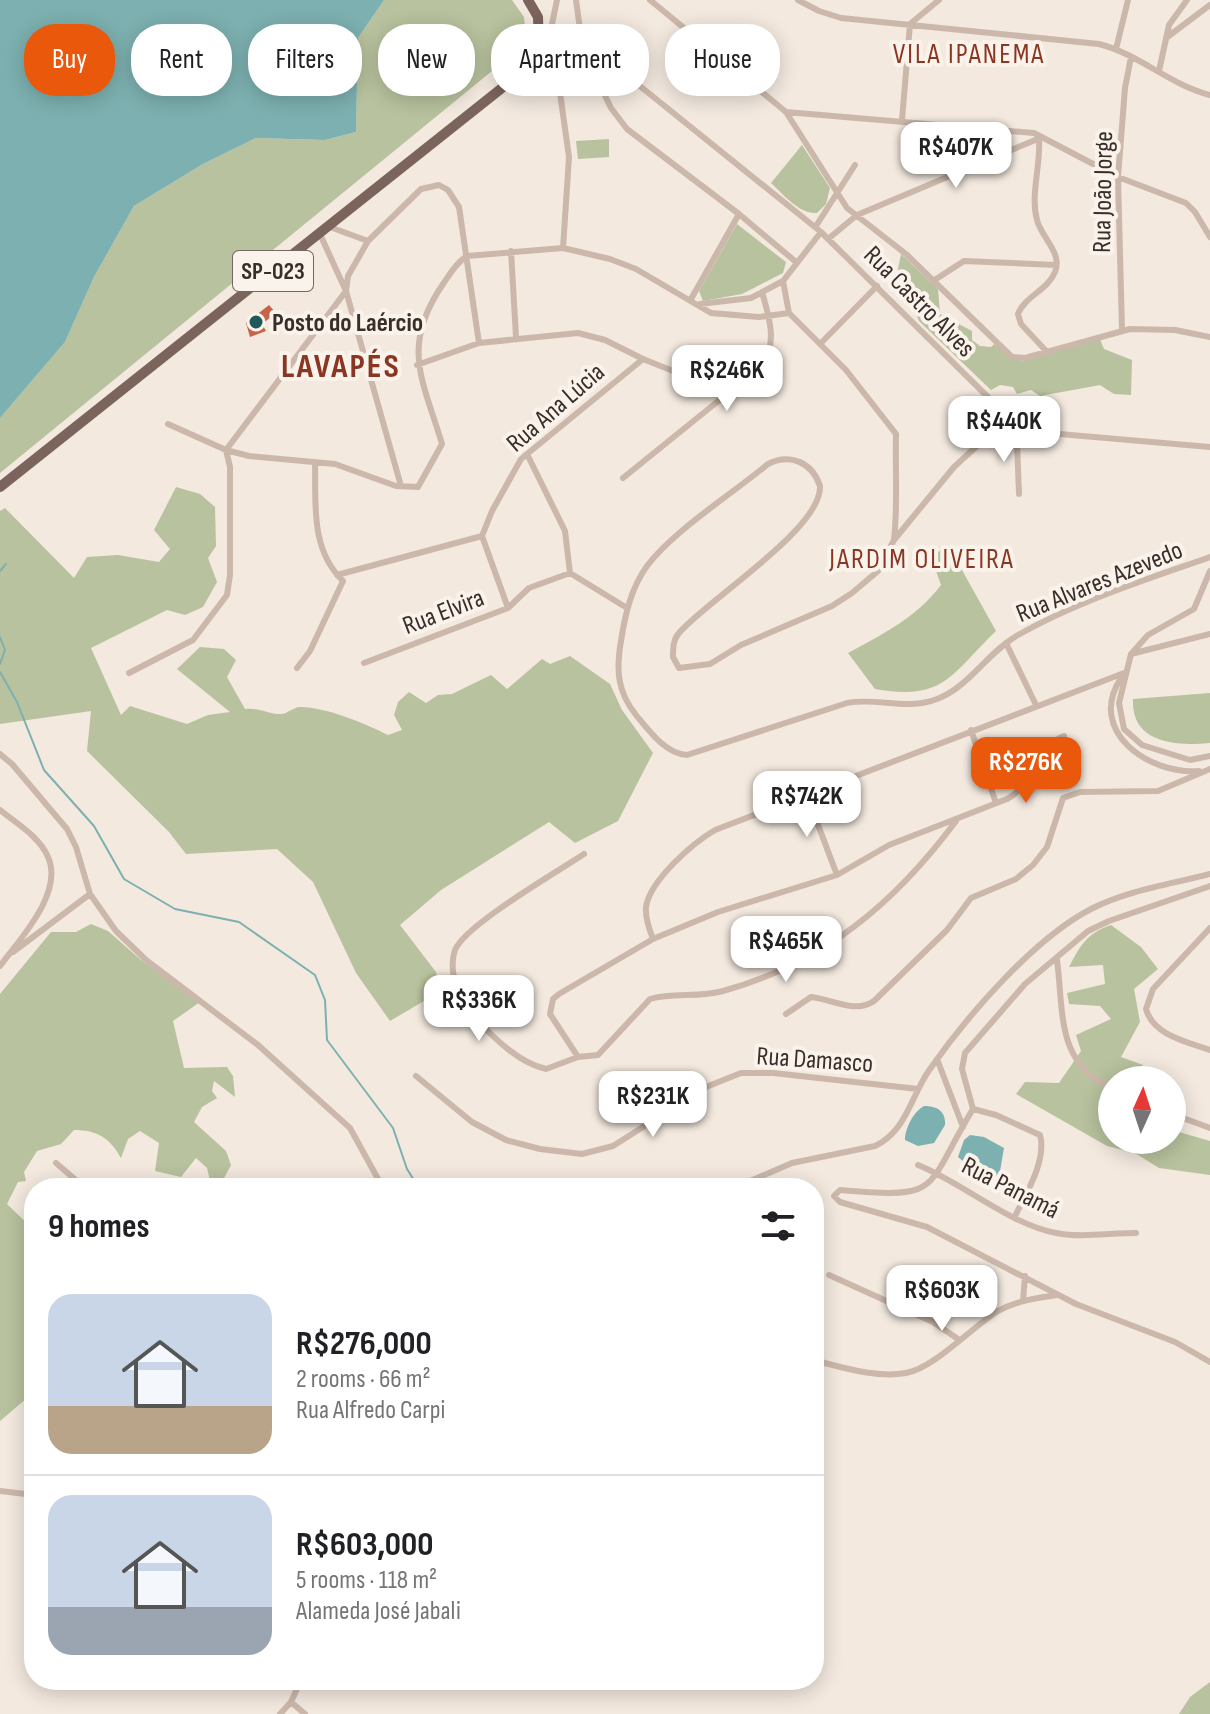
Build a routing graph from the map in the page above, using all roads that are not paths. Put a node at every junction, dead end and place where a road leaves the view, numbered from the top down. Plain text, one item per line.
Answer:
1 (528, 0) edge
2 (557, 0) edge
3 (576, 0) edge
4 (650, 0) edge
5 (798, 0) edge
6 (939, 0) edge
7 (1128, 0) edge
8 (1187, 0) edge
9 (1210, 5) edge
10 (538, 24) edge
11 (552, 24) edge
12 (579, 24) edge
13 (910, 24) junction
14 (1166, 38) junction
15 (1116, 49) junction
16 (1131, 57) junction
17 (1159, 71) junction
18 (649, 93) edge
19 (1210, 95) edge
20 (494, 96) edge
21 (560, 96) edge
22 (605, 96) edge
23 (786, 112) junction
24 (902, 120) junction
25 (1041, 138) junction
26 (855, 165) dead end
27 (1118, 177) junction
28 (836, 192) junction
29 (739, 214) junction
30 (857, 215) junction
31 (816, 226) junction
32 (322, 229) junction
33 (821, 232) junction
34 (1210, 237) edge
35 (828, 239) junction
36 (368, 241) junction
37 (563, 248) junction
38 (511, 251) junction
39 (467, 256) junction
40 (796, 262) junction
41 (1056, 265) junction
42 (783, 281) junction
43 (933, 281) junction
44 (877, 286) junction
45 (346, 291) junction
46 (762, 292) junction
47 (691, 299) junction
48 (700, 304) junction
49 (789, 313) junction
50 (771, 316) junction
51 (1122, 330) junction
52 (516, 337) junction
53 (1210, 337) edge
54 (479, 343) junction
55 (820, 344) junction
56 (1047, 352) junction
57 (643, 359) junction
58 (417, 365) junction
59 (728, 393) junction
60 (168, 424) dead end
61 (1013, 430) junction
62 (1210, 447) edge
63 (226, 450) junction
64 (527, 454) junction
65 (315, 462) junction
66 (623, 478) dead end
67 (401, 486) junction
68 (0, 487) edge
69 (1019, 494) dead end
70 (482, 536) junction
71 (894, 540) junction
72 (1210, 557) edge
73 (1210, 571) edge
74 (570, 573) junction
75 (337, 575) junction
76 (508, 608) junction
77 (627, 608) junction
78 (1210, 634) edge
79 (1006, 643) junction
80 (1131, 654) junction
81 (364, 663) dead end
82 (297, 668) dead end
83 (129, 673) dead end
84 (1124, 673) junction
85 (1036, 705) junction
86 (971, 730) junction
87 (1064, 736) dead end
88 (0, 754) edge
89 (1210, 756) edge
90 (1208, 770) edge
91 (806, 793) junction
92 (996, 803) junction
93 (0, 810) edge
94 (956, 821) junction
95 (584, 854) dead end
96 (1210, 874) edge
97 (837, 875) junction
98 (1210, 886) edge
99 (90, 894) junction
100 (1210, 928) edge
101 (653, 939) junction
102 (8, 955) junction
103 (1057, 960) junction
104 (0, 966) edge
105 (786, 1014) dead end
106 (1210, 1050) edge
107 (578, 1057) junction
108 (937, 1059) junction
109 (416, 1076) dead end
110 (1098, 1081) edge
111 (918, 1089) junction
112 (973, 1109) junction
113 (1186, 1119) edge
114 (963, 1127) junction
115 (1210, 1128) edge
116 (56, 1163) dead end
117 (918, 1165) dead end
118 (939, 1173) junction
119 (73, 1178) edge
120 (378, 1178) edge
121 (757, 1178) edge
122 (1015, 1216) junction
123 (1136, 1233) dead end
124 (829, 1275) dead end
125 (1025, 1276) junction
126 (1057, 1295) junction
127 (1023, 1301) junction
128 (958, 1339) junction
129 (1210, 1362) edge
130 (824, 1363) edge
131 (0, 1491) edge
132 (24, 1494) edge
133 (296, 1690) edge
134 (291, 1702) junction
135 (280, 1714) edge
136 (305, 1714) edge

1 - 10 main road
2 - 11 street
3 - 12 street
4 - 23 street
5 - 13 street
6 - 13 street
7 - 15 street
8 - 14 street
9 - 14 street
13 - 15 street
13 - 24 street
14 - 17 street
15 - 16 street
16 - 17 street
16 - 27 street, Rua João Jorge
17 - 19 street
18 - 31 street, Rua Castro Alves
20 - 32 main road, SP-023
21 - 37 street
22 - 29 street
23 - 24 street
23 - 28 street
24 - 25 street
25 - 27 street
25 - 30 street
25 - 41 street
26 - 28 street
27 - 34 street
27 - 51 street, Rua João Jorge
28 - 30 street
28 - 31 street
29 - 40 street
29 - 47 street
30 - 35 street
30 - 43 street
31 - 33 street, Rua Castro Alves
32 - 36 street
32 - 45 street
32 - 68 main road, SP-023
33 - 35 street, Rua Castro Alves
33 - 40 street
35 - 44 street, Rua Castro Alves
36 - 39 street
36 - 45 street
37 - 38 street
37 - 47 street
38 - 39 street
38 - 52 street
39 - 54 street
39 - 58 street
40 - 42 street
41 - 43 street
41 - 56 street
42 - 46 street
42 - 49 street
43 - 56 street
44 - 55 street
44 - 61 street, Rua Castro Alves
45 - 63 street
45 - 67 street
46 - 48 street
46 - 50 street
47 - 48 street
48 - 50 street
49 - 50 street
49 - 55 street
50 - 59 street
51 - 53 street
51 - 56 street
52 - 54 street
52 - 57 street
54 - 58 street
55 - 71 street
57 - 59 street
57 - 64 street, Rua Ana Lúcia
58 - 67 street
59 - 66 street
60 - 63 street
61 - 62 street
61 - 69 street
61 - 71 street
63 - 65 street
63 - 83 street
64 - 70 street, Rua Ana Lúcia
64 - 74 street
65 - 67 street
65 - 75 street
70 - 75 street
70 - 76 street, Rua Elvira
71 - 77 street
72 - 79 street, Rua Alvares Azevedo
73 - 80 street
74 - 76 street
74 - 77 street
75 - 82 street
76 - 81 street, Rua Elvira
77 - 79 street, Rua Alvares Azevedo
78 - 80 street
79 - 85 street
80 - 84 street
84 - 85 street
84 - 89 street
84 - 90 street
85 - 86 street
86 - 91 street
86 - 92 street
87 - 92 street
88 - 99 street
90 - 105 street
91 - 97 street
91 - 101 street
92 - 94 street
93 - 102 street
94 - 97 street
94 - 107 street
95 - 107 street
96 - 108 street
97 - 101 street
98 - 103 street
99 - 102 street
99 - 120 street
100 - 106 street
101 - 107 street
102 - 104 street
103 - 110 street
103 - 112 street
108 - 111 street
108 - 114 street
109 - 111 street, Rua Damasco
111 - 121 street
112 - 114 street
112 - 122 street
113 - 115 street
114 - 118 street
116 - 119 street
117 - 118 street, Rua Panamá
118 - 122 street, Rua Panamá
118 - 125 street
122 - 123 street, Rua Panamá
124 - 128 street
125 - 126 street
125 - 127 street
126 - 127 street
126 - 129 street
127 - 128 street
128 - 130 street
131 - 132 street
133 - 134 street
134 - 135 street
134 - 136 street

